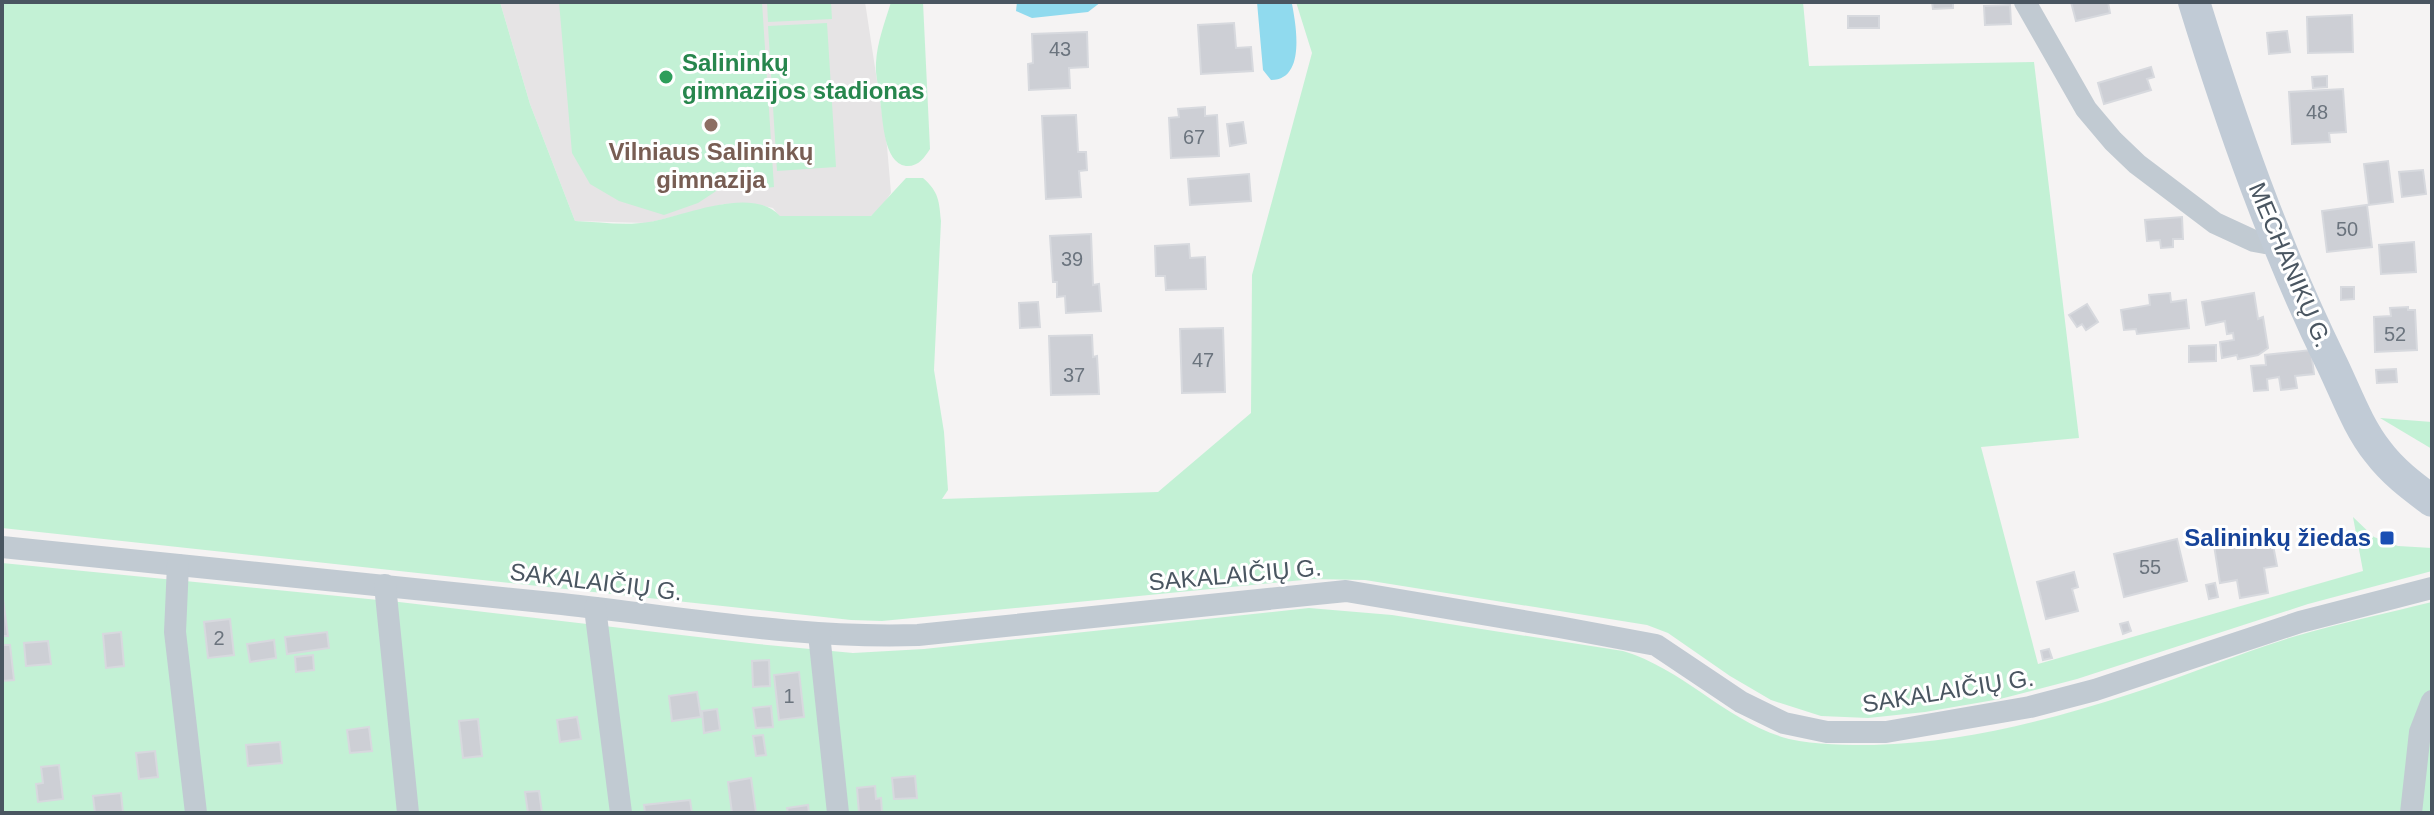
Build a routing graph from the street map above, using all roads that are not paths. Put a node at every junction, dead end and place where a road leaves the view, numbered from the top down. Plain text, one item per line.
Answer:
1 (2025, 2) edge
2 (2194, 2) edge
3 (2276, 239) junction
4 (2432, 501) edge
5 (2, 547) edge
6 (178, 565) junction
7 (385, 585) junction
8 (2432, 588) edge
9 (595, 608) junction
10 (819, 634) junction
11 (2432, 701) edge
12 (196, 813) edge
13 (408, 813) edge
14 (621, 813) edge
15 (838, 813) edge
16 (2411, 813) edge

1 - 3 street
2 - 3 main road, MECHANIKŲ G.
3 - 4 main road, MECHANIKŲ G.
5 - 6 street, SAKALAIČIŲ G.
6 - 7 street, SAKALAIČIŲ G.
6 - 12 street
7 - 9 street, SAKALAIČIŲ G.
7 - 13 street
8 - 10 street, SAKALAIČIŲ G.
9 - 10 street, SAKALAIČIŲ G.
9 - 14 street
10 - 15 street
11 - 16 street

